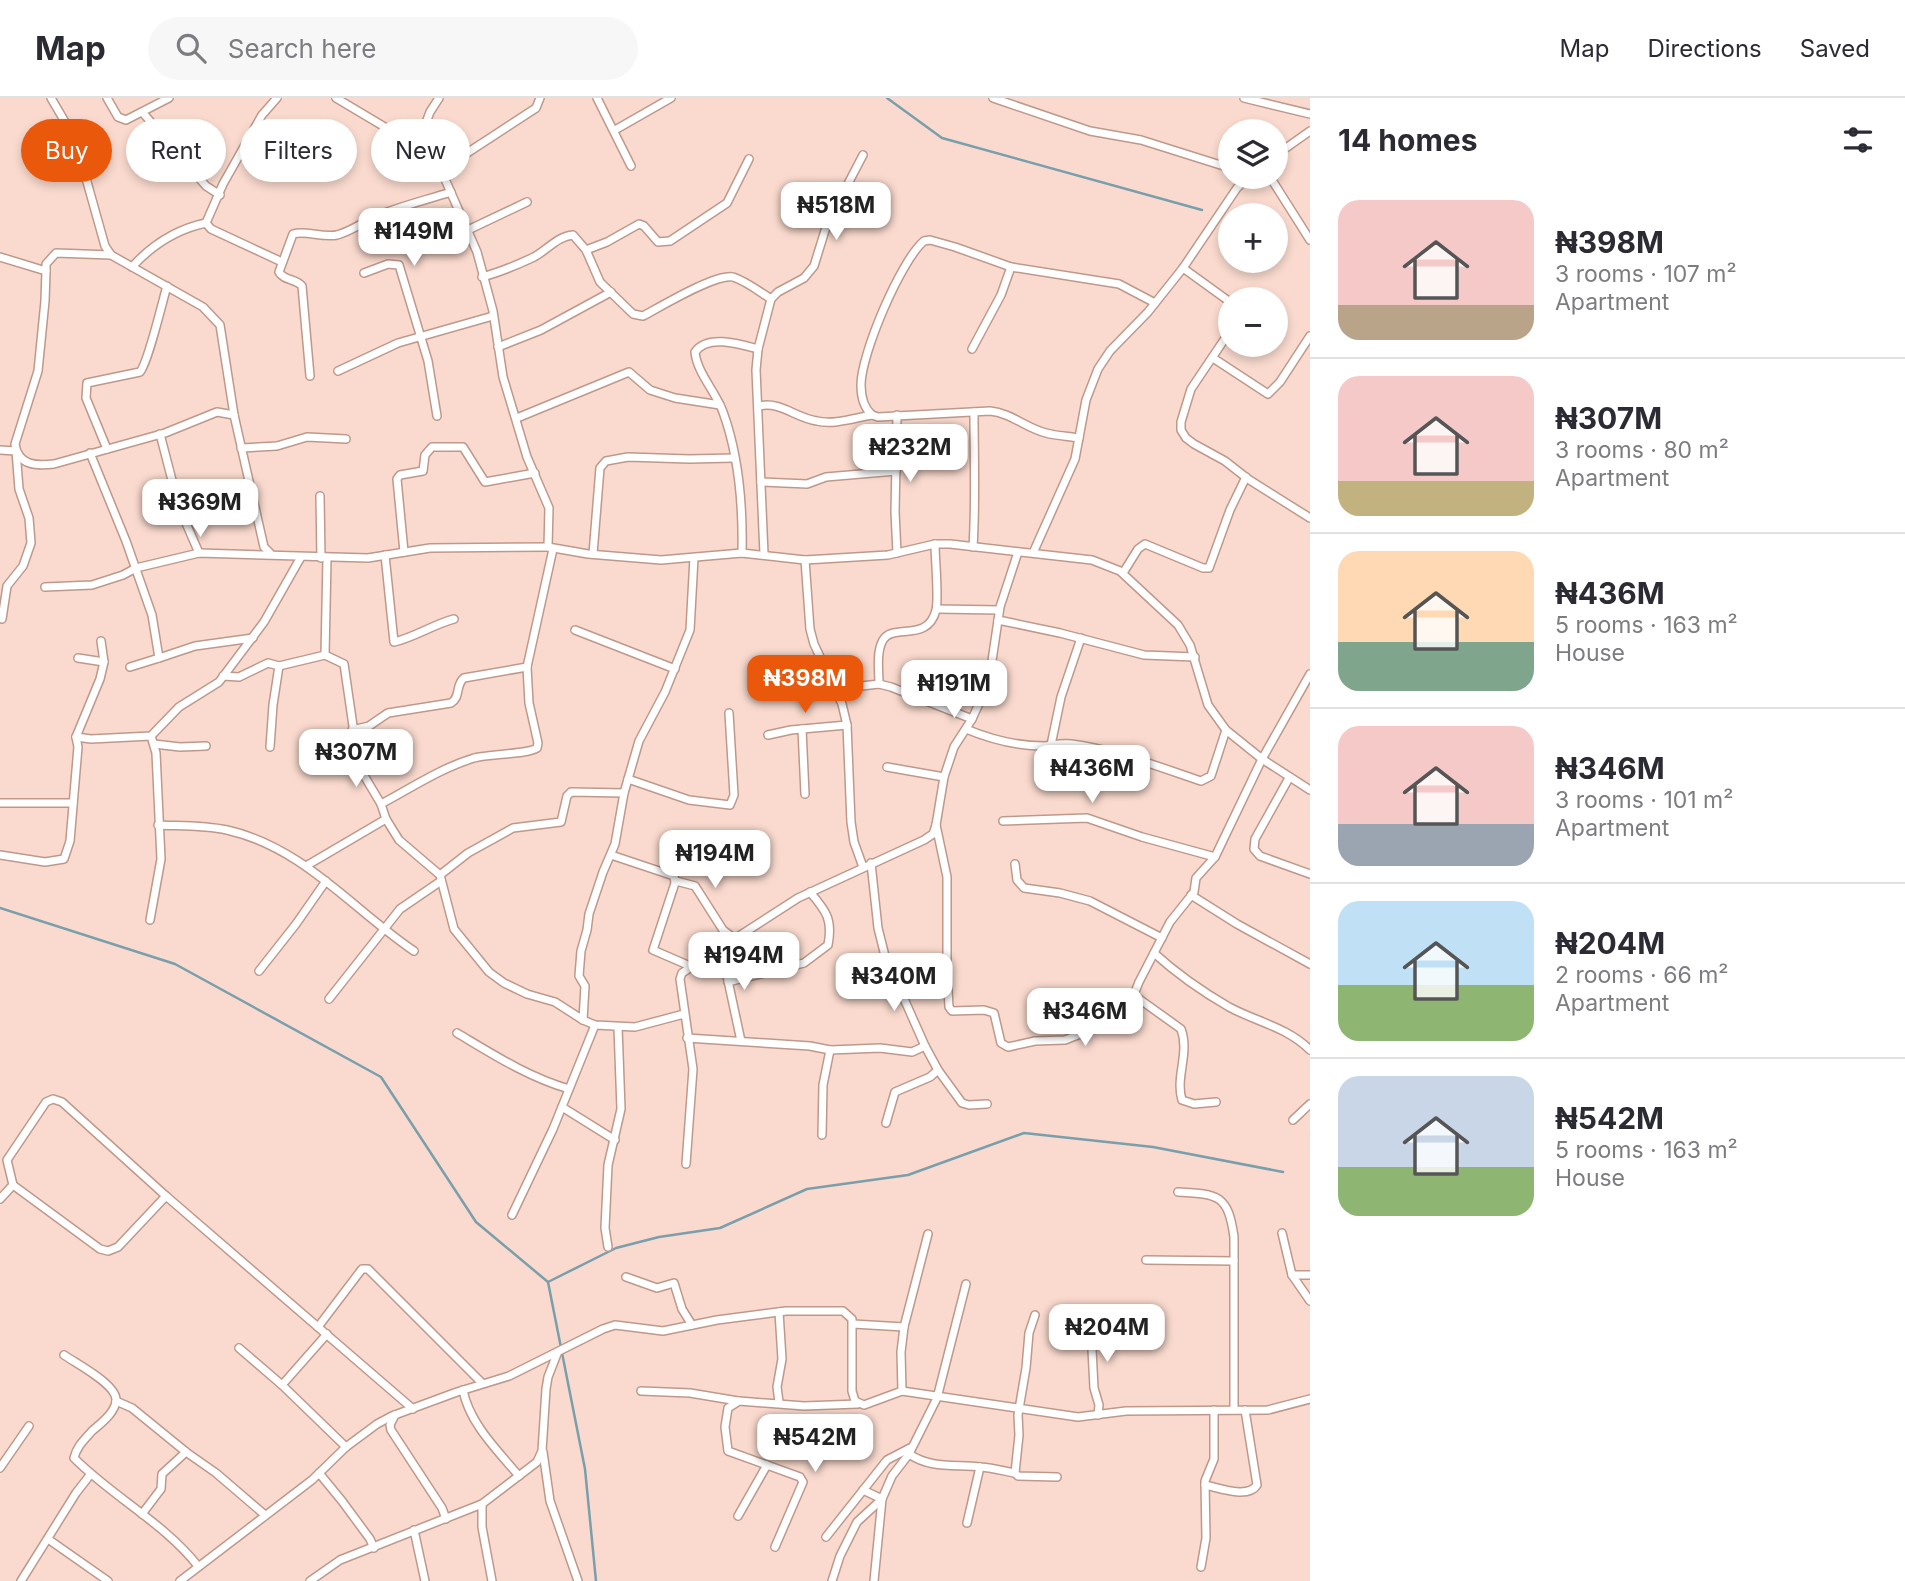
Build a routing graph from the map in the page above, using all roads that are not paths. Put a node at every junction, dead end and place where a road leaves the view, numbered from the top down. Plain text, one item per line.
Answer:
1 (51, 98) edge
2 (107, 98) edge
3 (169, 98) edge
4 (277, 98) edge
5 (337, 98) edge
6 (439, 98) edge
7 (540, 98) edge
8 (597, 98) edge
9 (671, 98) edge
10 (993, 98) edge
11 (1244, 98) edge
12 (142, 114) junction
13 (1310, 114) edge
14 (372, 119) edge
15 (427, 119) edge
16 (615, 130) junction
17 (1310, 131) edge
18 (1288, 147) edge
19 (470, 151) edge
20 (863, 155) dead end
21 (749, 159) dead end
22 (1218, 164) edge
23 (631, 166) dead end
24 (446, 182) edge
25 (1236, 189) edge
26 (1278, 189) edge
27 (451, 192) junction
28 (220, 195) junction
29 (527, 202) dead end
30 (206, 223) junction
31 (468, 230) junction
32 (1310, 240) edge
33 (586, 250) junction
34 (111, 255) junction
35 (0, 257) edge
36 (282, 262) junction
37 (132, 267) junction
38 (1011, 267) junction
39 (1183, 268) junction
40 (46, 271) junction
41 (364, 273) dead end
42 (482, 276) junction
43 (167, 286) junction
44 (611, 292) junction
45 (1218, 293) edge
46 (771, 299) junction
47 (1156, 303) junction
48 (493, 316) junction
49 (1310, 336) edge
50 (421, 337) junction
51 (498, 347) junction
52 (758, 349) junction
53 (972, 349) dead end
54 (1218, 350) edge
55 (1213, 358) junction
56 (338, 371) dead end
57 (310, 376) dead end
58 (720, 405) junction
59 (759, 406) junction
60 (974, 412) junction
61 (234, 415) junction
62 (872, 415) junction
63 (897, 415) junction
64 (437, 416) dead end
65 (517, 418) junction
66 (160, 434) junction
67 (1079, 438) junction
68 (346, 439) dead end
69 (241, 448) junction
70 (107, 449) junction
71 (0, 450) edge
72 (16, 452) junction
73 (90, 453) junction
74 (734, 458) junction
75 (896, 471) junction
76 (535, 473) junction
77 (1246, 477) junction
78 (761, 482) junction
79 (320, 496) dead end
80 (1310, 518) edge
81 (935, 544) junction
82 (973, 547) junction
83 (550, 548) junction
84 (404, 552) junction
85 (1018, 552) junction
86 (199, 553) junction
87 (271, 553) junction
88 (742, 553) junction
89 (897, 553) junction
90 (593, 554) junction
91 (764, 554) junction
92 (1033, 554) junction
93 (385, 555) junction
94 (301, 557) junction
95 (324, 558) junction
96 (694, 558) junction
97 (805, 560) junction
98 (136, 568) junction
99 (1123, 573) junction
100 (44, 587) dead end
101 (937, 609) junction
102 (999, 610) junction
103 (2, 619) edge
104 (454, 619) dead end
105 (998, 620) junction
106 (575, 630) dead end
107 (253, 638) junction
108 (1081, 638) junction
109 (101, 641) dead end
110 (325, 655) junction
111 (1195, 657) junction
112 (78, 658) dead end
113 (159, 659) junction
114 (104, 662) junction
115 (279, 666) junction
116 (130, 667) dead end
117 (527, 667) junction
118 (675, 669) junction
119 (1310, 674) edge
120 (223, 676) junction
121 (879, 684) junction
122 (835, 689) junction
123 (729, 713) dead end
124 (972, 719) junction
125 (847, 725) junction
126 (803, 729) junction
127 (966, 729) junction
128 (352, 730) junction
129 (1226, 730) junction
130 (768, 736) dead end
131 (76, 737) junction
132 (153, 740) junction
133 (1051, 745) junction
134 (206, 746) dead end
135 (270, 747) dead end
136 (1262, 759) junction
137 (887, 767) dead end
138 (944, 777) junction
139 (1289, 778) junction
140 (628, 779) junction
141 (1310, 790) edge
142 (624, 793) junction
143 (805, 794) dead end
144 (0, 803) edge
145 (73, 803) junction
146 (382, 804) junction
147 (386, 818) junction
148 (1003, 821) dead end
149 (158, 825) junction
150 (936, 825) junction
151 (0, 855) edge
152 (611, 855) junction
153 (1215, 857) junction
154 (1015, 864) dead end
155 (867, 865) junction
156 (306, 866) junction
157 (1310, 874) edge
158 (440, 878) junction
159 (326, 881) junction
160 (676, 881) junction
161 (810, 892) junction
162 (1191, 895) junction
163 (149, 919) dead end
164 (385, 929) junction
165 (1162, 938) junction
166 (735, 939) junction
167 (721, 948) junction
168 (414, 951) dead end
169 (1154, 953) junction
170 (1310, 964) edge
171 (690, 966) junction
172 (259, 971) dead end
173 (728, 982) junction
174 (1135, 996) junction
175 (329, 999) dead end
176 (684, 1014) junction
177 (583, 1020) junction
178 (595, 1025) junction
179 (618, 1027) junction
180 (457, 1033) dead end
181 (687, 1038) junction
182 (741, 1041) junction
183 (925, 1046) junction
184 (830, 1050) junction
185 (1310, 1050) edge
186 (938, 1070) junction
187 (569, 1089) junction
188 (1216, 1102) dead end
189 (987, 1104) dead end
190 (1310, 1104) edge
191 (562, 1107) junction
192 (1293, 1120) dead end
193 (886, 1123) dead end
194 (822, 1135) dead end
195 (615, 1140) junction
196 (686, 1164) dead end
197 (13, 1185) junction
198 (1178, 1192) dead end
199 (166, 1196) junction
200 (0, 1199) edge
201 (512, 1215) dead end
202 (1282, 1233) dead end
203 (928, 1234) dead end
204 (608, 1247) dead end
205 (1146, 1260) dead end
206 (1234, 1261) junction
207 (1292, 1275) junction
208 (1310, 1275) edge
209 (626, 1277) dead end
210 (965, 1283) dead end
211 (1310, 1301) edge
212 (1090, 1311) dead end
213 (779, 1312) junction
214 (1035, 1315) dead end
215 (853, 1324) junction
216 (692, 1325) junction
217 (318, 1326) junction
218 (904, 1327) junction
219 (327, 1334) junction
220 (239, 1348) dead end
221 (558, 1353) junction
222 (64, 1355) dead end
223 (482, 1383) junction
224 (282, 1385) junction
225 (463, 1390) junction
226 (641, 1391) dead end
227 (902, 1391) junction
228 (937, 1398) junction
229 (1310, 1399) edge
230 (116, 1401) junction
231 (739, 1401) junction
232 (779, 1402) junction
233 (859, 1404) junction
234 (1021, 1408) junction
235 (413, 1409) junction
236 (1214, 1410) junction
237 (1234, 1410) junction
238 (1245, 1410) junction
239 (396, 1415) junction
240 (1098, 1415) junction
241 (29, 1426) dead end
242 (346, 1447) junction
243 (542, 1451) junction
244 (910, 1451) junction
245 (186, 1452) junction
246 (767, 1465) junction
247 (980, 1467) junction
248 (0, 1468) edge
249 (319, 1473) junction
250 (1015, 1473) junction
251 (90, 1475) junction
252 (519, 1476) junction
253 (1057, 1477) dead end
254 (1205, 1485) junction
255 (863, 1490) junction
256 (882, 1499) junction
257 (482, 1504) junction
258 (142, 1514) junction
259 (265, 1515) junction
260 (738, 1516) dead end
261 (446, 1519) junction
262 (967, 1523) dead end
263 (414, 1530) junction
264 (826, 1537) dead end
265 (48, 1539) junction
266 (775, 1547) dead end
267 (374, 1548) junction
268 (198, 1566) junction
269 (1201, 1567) dead end
270 (21, 1581) edge
271 (108, 1581) edge
272 (180, 1581) edge
273 (310, 1581) edge
274 (425, 1581) edge
275 (492, 1581) edge
276 (578, 1581) edge
277 (832, 1581) edge
278 (874, 1581) edge

1 - 34 street
2 - 12 street
3 - 12 street
4 - 28 street
5 - 14 street
6 - 15 street
7 - 19 street
8 - 16 street
9 - 16 street
10 - 22 street
11 - 13 street
12 - 28 street
16 - 23 street
17 - 18 street
20 - 46 street
21 - 33 street
24 - 27 street
25 - 39 street
26 - 32 street
27 - 31 street
27 - 36 street
28 - 30 street
29 - 31 street
30 - 36 street
30 - 37 street
31 - 42 street
33 - 42 street
33 - 44 street
34 - 37 street
34 - 40 street
35 - 40 street
36 - 57 street
37 - 43 street
38 - 47 street
38 - 53 street
38 - 62 street
39 - 45 street
39 - 47 street
40 - 72 street
41 - 50 street
42 - 48 street
43 - 61 street
43 - 70 street
44 - 46 street
44 - 51 street
46 - 52 street
47 - 67 street
48 - 50 street
48 - 51 street
49 - 55 street
50 - 56 street
50 - 64 street
51 - 65 street
52 - 58 street
52 - 59 street
54 - 55 street
55 - 77 street
58 - 65 street
58 - 74 street
59 - 62 street
59 - 78 street
60 - 63 street
60 - 67 street
60 - 82 street
61 - 66 street
61 - 69 street
62 - 63 street
63 - 75 street
65 - 76 street
66 - 70 street
66 - 86 street
67 - 92 street
68 - 69 street
69 - 87 street
70 - 73 street
71 - 72 street
72 - 73 street
72 - 103 street
73 - 98 street
74 - 88 street
74 - 90 street
75 - 78 street
75 - 89 street
76 - 83 street
76 - 84 street
77 - 80 street
77 - 99 street
78 - 91 street
79 - 95 street
81 - 82 street
81 - 89 street
81 - 101 street
82 - 85 street
83 - 84 street
83 - 90 street
83 - 117 street
84 - 93 street
85 - 92 street
85 - 102 street
86 - 87 street
86 - 98 street
87 - 94 street
88 - 91 street
88 - 96 street
89 - 97 street
90 - 96 street
91 - 97 street
92 - 99 street
93 - 95 street
93 - 104 street
94 - 95 street
94 - 107 street
95 - 110 street
96 - 118 street
97 - 122 street
98 - 100 street
98 - 113 street
99 - 111 street
101 - 102 street
101 - 121 street
102 - 105 street
105 - 108 street
105 - 124 street
106 - 118 street
107 - 113 street
107 - 120 street
108 - 111 street
108 - 133 street
109 - 114 street
110 - 115 street
110 - 128 street
111 - 129 street
112 - 114 street
113 - 116 street
114 - 131 street
115 - 120 street
115 - 135 street
117 - 128 street
117 - 146 street
118 - 140 street
119 - 136 street
120 - 132 street
121 - 122 street
121 - 124 street
122 - 125 street
123 - 140 street
124 - 127 street
125 - 126 street
125 - 155 street
126 - 130 street
126 - 143 street
127 - 133 street
127 - 138 street
128 - 146 street
129 - 133 street
129 - 136 street
131 - 132 street
131 - 145 street
132 - 134 street
132 - 149 street
136 - 139 street
136 - 153 street
137 - 138 street
138 - 150 street
139 - 141 street
139 - 157 street
140 - 142 street
142 - 152 street
142 - 158 street
144 - 145 street
145 - 151 street
146 - 147 street
147 - 156 street
147 - 158 street
148 - 153 street
149 - 156 street
149 - 163 street
150 - 155 street
150 - 174 street
152 - 160 street
152 - 177 street
153 - 162 street
154 - 165 street
155 - 161 street
155 - 183 street
156 - 159 street
158 - 164 street
158 - 177 street
159 - 164 street
159 - 172 street
160 - 166 street
160 - 171 street
161 - 166 street
161 - 173 street
162 - 165 street
162 - 170 street
164 - 168 street
164 - 175 street
165 - 169 street
166 - 167 street
167 - 171 street
167 - 173 street
169 - 174 street
169 - 185 street
171 - 176 street
173 - 182 street
174 - 188 street
176 - 179 street
176 - 181 street
177 - 178 street
178 - 179 street
178 - 187 street
179 - 195 street
180 - 187 street
181 - 182 street
181 - 196 street
182 - 184 street
183 - 184 street
183 - 186 street
184 - 194 street
186 - 189 street
186 - 193 street
187 - 191 street
190 - 192 street
191 - 195 street
191 - 201 street
195 - 204 street
197 - 199 street
197 - 199 street
197 - 200 street
198 - 206 street
199 - 217 street
202 - 207 street
203 - 218 street
205 - 206 street
206 - 237 street
207 - 208 street
207 - 211 street
209 - 216 street
210 - 228 street
212 - 240 street
213 - 215 street
213 - 216 street
213 - 232 street
214 - 234 street
215 - 218 street
215 - 233 street
216 - 221 street
217 - 219 street
217 - 223 street
218 - 227 street
219 - 224 street
219 - 235 street
220 - 224 street
221 - 223 street
221 - 243 street
222 - 230 street
223 - 225 street
224 - 242 street
225 - 235 street
225 - 252 street
226 - 231 street
227 - 228 street
227 - 233 street
228 - 234 street
228 - 244 street
229 - 238 street
230 - 245 street
230 - 251 street
231 - 232 street
231 - 246 street
232 - 233 street
234 - 240 street
234 - 250 street
235 - 239 street
236 - 237 street
236 - 240 street
236 - 254 street
237 - 238 street
238 - 254 street
239 - 242 street
239 - 261 street
241 - 248 street
242 - 249 street
243 - 252 street
243 - 276 street
244 - 247 street
244 - 255 street
244 - 256 street
245 - 258 street
245 - 259 street
246 - 260 street
246 - 266 street
247 - 250 street
247 - 262 street
249 - 259 street
249 - 267 street
250 - 253 street
251 - 258 street
251 - 265 street
252 - 257 street
254 - 269 street
255 - 256 street
255 - 264 street
256 - 277 street
256 - 278 street
257 - 261 street
257 - 275 street
258 - 268 street
259 - 268 street
261 - 263 street
263 - 267 street
263 - 274 street
265 - 270 street
265 - 271 street
267 - 273 street
268 - 272 street

